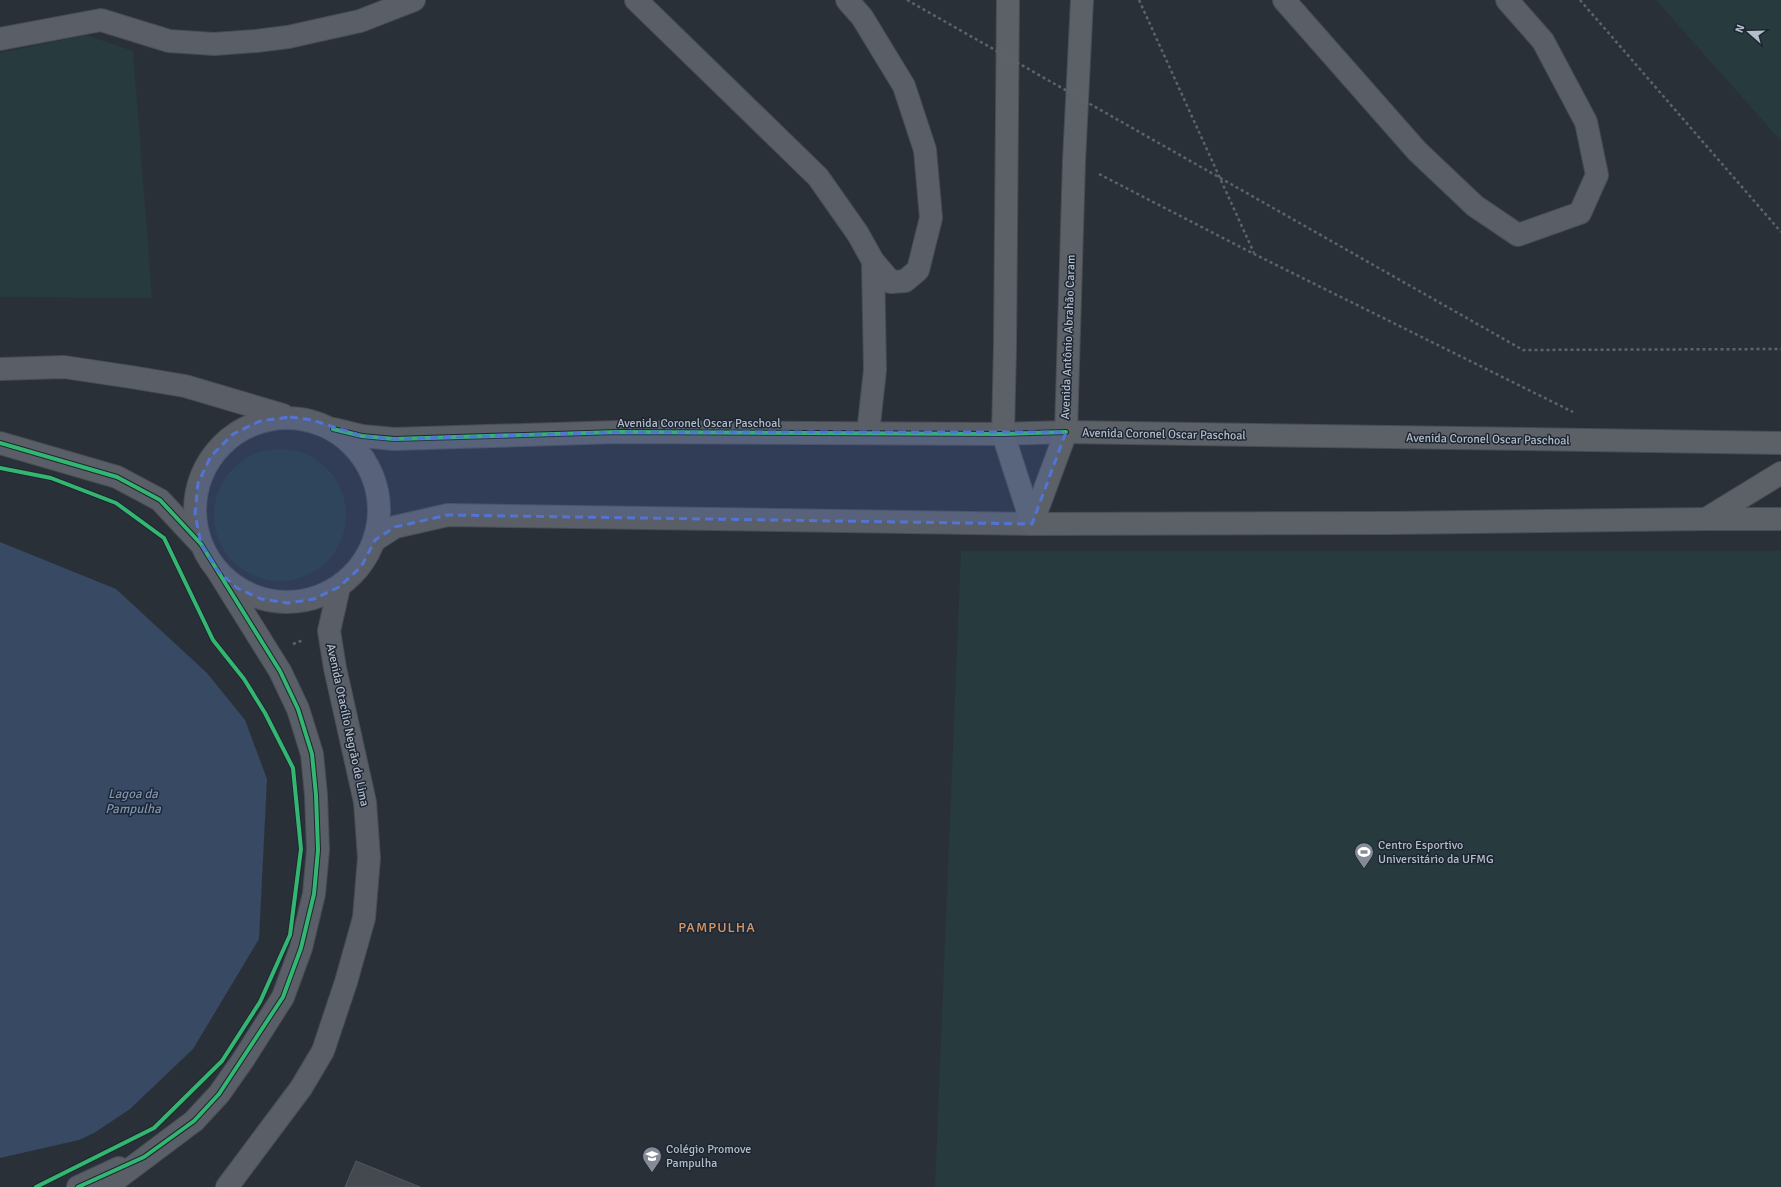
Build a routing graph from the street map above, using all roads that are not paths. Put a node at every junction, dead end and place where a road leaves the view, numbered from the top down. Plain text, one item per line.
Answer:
1 (414, 0) edge
2 (636, 0) edge
3 (847, 0) edge
4 (1008, 0) edge
5 (1082, 0) edge
6 (1284, 0) edge
7 (1507, 0) edge
8 (0, 39) edge
9 (873, 261) junction
10 (0, 369) edge
11 (290, 417) junction
12 (333, 429) junction
13 (1066, 432) junction
14 (868, 433) junction
15 (1003, 434) junction
16 (0, 443) edge
17 (1781, 443) edge
18 (1781, 473) edge
19 (1706, 519) junction
20 (1781, 519) edge
21 (1032, 524) junction
22 (375, 540) junction
23 (201, 544) junction
24 (217, 570) junction
25 (339, 587) junction
26 (144, 1157) junction
27 (78, 1187) edge
28 (106, 1187) edge
29 (227, 1187) edge

1 - 8 street
2 - 9 street
3 - 9 street
4 - 15 main road
5 - 13 main road, Avenida Antônio Abrahão Caram
6 - 7 street
9 - 14 street
10 - 11 street
11 - 12 street
11 - 23 street
12 - 14 street, Avenida Coronel Oscar Paschoal
12 - 22 street
13 - 15 street, Avenida Coronel Oscar Paschoal
13 - 17 main road, Avenida Coronel Oscar Paschoal
13 - 21 main road, Avenida Antônio Abrahão Caram
14 - 15 street, Avenida Coronel Oscar Paschoal
15 - 21 main road
16 - 23 street
18 - 19 main road
19 - 20 main road
19 - 21 main road
21 - 22 street
22 - 25 street
23 - 24 street
24 - 25 street
24 - 26 street
25 - 29 street, Avenida Otacílio Negrão de Lima
26 - 27 street
26 - 28 street

